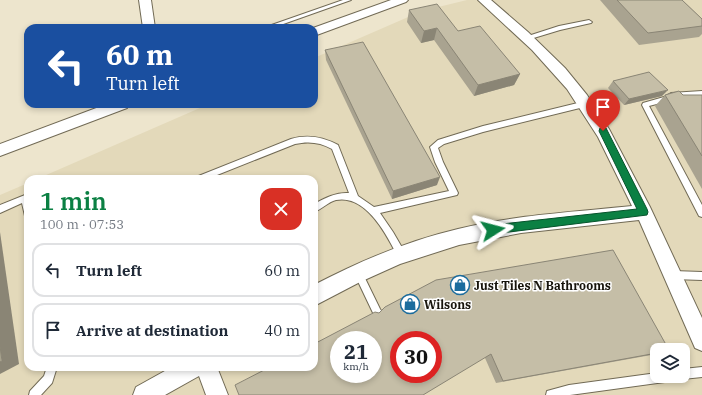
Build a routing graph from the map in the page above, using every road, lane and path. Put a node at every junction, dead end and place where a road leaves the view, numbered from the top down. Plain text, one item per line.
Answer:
1 (145, 0) edge
2 (348, 0) edge
3 (402, 0) edge
4 (484, 0) edge
5 (589, 22) dead end
6 (148, 24) edge
7 (278, 24) edge
8 (318, 31) edge
9 (527, 38) junction
10 (702, 93) edge
11 (586, 104) junction
12 (111, 108) edge
13 (0, 150) edge
14 (210, 175) edge
15 (24, 198) edge
16 (355, 199) junction
17 (318, 206) edge
18 (0, 209) edge
19 (373, 211) junction
20 (644, 212) junction
21 (702, 213) edge
22 (401, 254) junction
23 (358, 273) junction
24 (672, 275) junction
25 (702, 276) edge
26 (318, 294) edge
27 (377, 312) edge
28 (702, 342) edge
29 (51, 371) edge
30 (186, 371) edge
31 (208, 371) edge
32 (702, 372) edge
33 (690, 373) edge
34 (650, 379) edge
35 (34, 395) edge
36 (144, 395) edge
37 (217, 395) edge
38 (551, 395) edge

1 - 6 street
2 - 7 lane
3 - 8 street
4 - 9 street
5 - 9 lane
9 - 11 street
10 - 21 lane
11 - 19 lane
11 - 20 street
12 - 13 street
14 - 16 lane
15 - 18 lane
16 - 17 lane
16 - 19 lane
19 - 22 lane
20 - 22 street
20 - 24 street
22 - 23 street
23 - 26 street
23 - 27 lane
24 - 25 lane
24 - 28 street
29 - 35 lane
30 - 36 street
31 - 37 street
32 - 33 lane
34 - 38 lane

